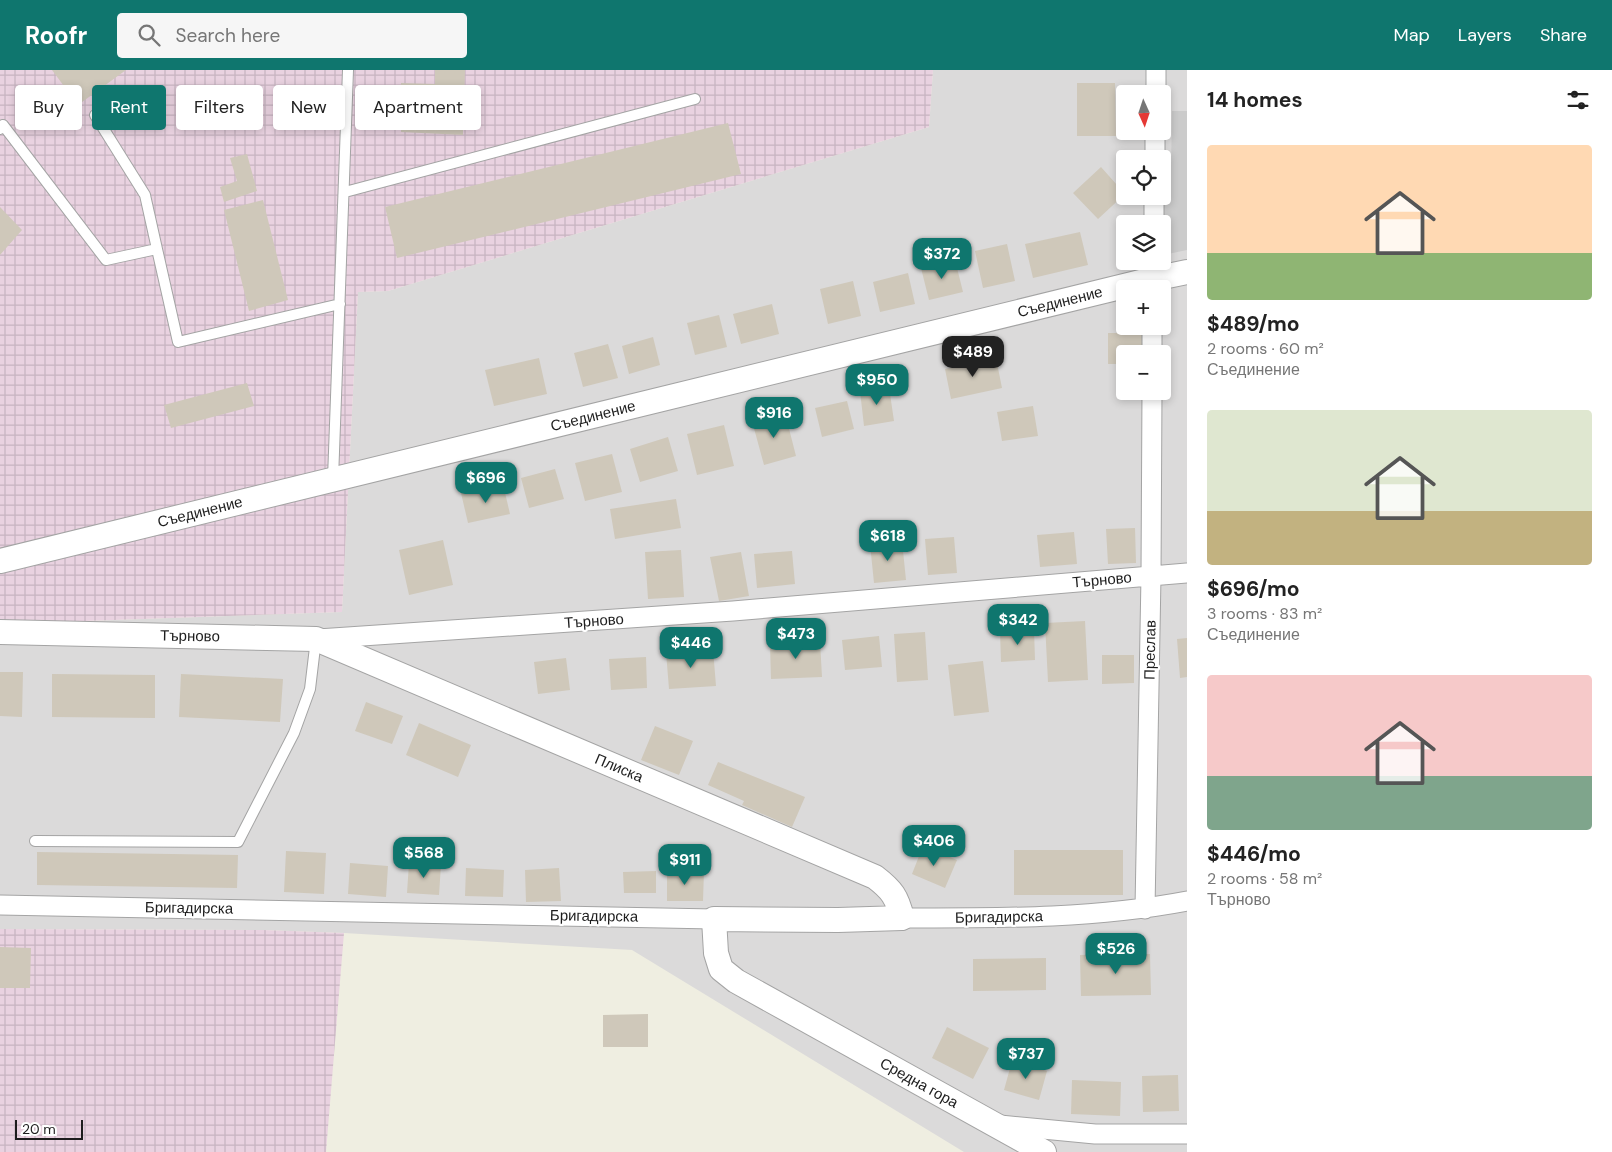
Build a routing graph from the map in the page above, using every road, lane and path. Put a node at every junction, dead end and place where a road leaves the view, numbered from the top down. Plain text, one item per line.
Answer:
1 (348, 70) edge
2 (1156, 70) edge
3 (1156, 85) edge
4 (695, 99) dead end
5 (0, 129) edge
6 (104, 130) edge
7 (345, 192) junction
8 (157, 249) junction
9 (1187, 272) edge
10 (1153, 276) edge
11 (340, 304) junction
12 (1152, 400) edge
13 (333, 479) junction
14 (0, 561) edge
15 (1187, 573) edge
16 (1151, 576) junction
17 (0, 632) edge
18 (316, 639) junction
19 (34, 841) dead end
20 (1187, 901) edge
21 (0, 905) edge
22 (1145, 909) junction
23 (902, 918) junction
24 (714, 919) junction
25 (996, 1125) junction
26 (1187, 1134) edge
27 (1044, 1152) edge

1 - 7 lane
2 - 3 street
4 - 7 lane
5 - 8 lane
6 - 8 lane
7 - 11 lane
8 - 11 lane
9 - 10 street, Съединение
10 - 13 street, Съединение
11 - 13 lane
12 - 16 street, Преслав
13 - 14 street, Съединение
15 - 16 street, Търново
16 - 18 street, Търново
16 - 22 street, Преслав
17 - 18 street, Търново
18 - 19 lane
18 - 23 street, Плиска
20 - 22 street, Бригадирска
21 - 24 street, Бригадирска
22 - 23 street, Бригадирска
23 - 24 street, Бригадирска
24 - 25 street, Средна гора
25 - 26 street, Средна гора
25 - 27 street

